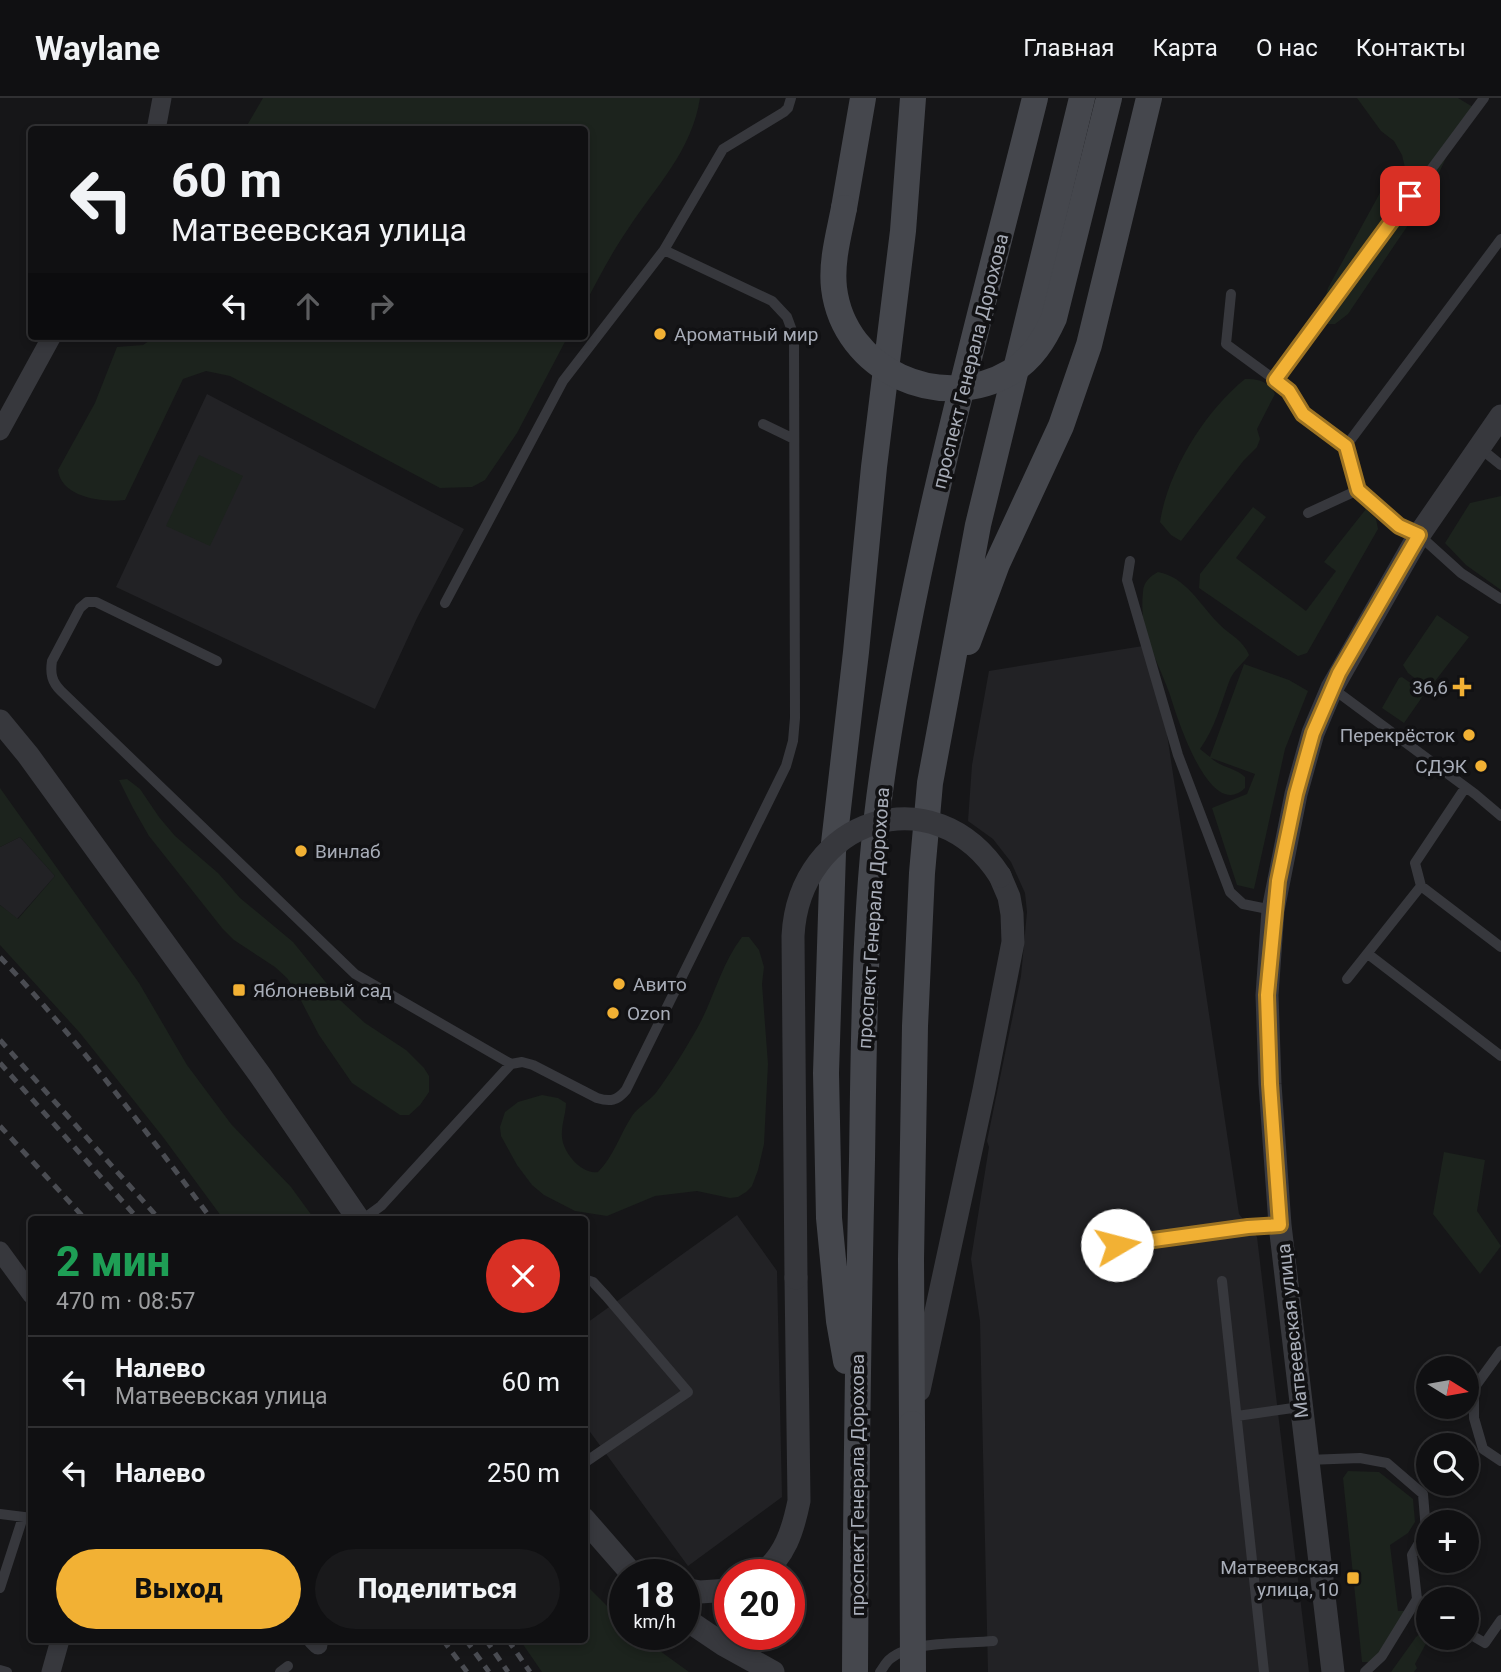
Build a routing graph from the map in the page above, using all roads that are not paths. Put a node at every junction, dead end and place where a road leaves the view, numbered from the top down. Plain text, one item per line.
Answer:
1 (162, 98) edge
2 (791, 98) edge
3 (863, 98) edge
4 (913, 98) edge
5 (1035, 98) edge
6 (1082, 98) edge
7 (1109, 98) edge
8 (1149, 98) edge
9 (1484, 98) edge
10 (157, 126) edge
11 (1501, 239) edge
12 (664, 250) junction
13 (1231, 295) dead end
14 (50, 340) edge
15 (1275, 380) junction
16 (1501, 416) edge
17 (764, 424) dead end
18 (0, 431) edge
19 (793, 438) junction
20 (1346, 446) junction
21 (1479, 447) junction
22 (1501, 465) edge
23 (1358, 490) junction
24 (1308, 513) dead end
25 (1419, 535) junction
26 (1130, 561) dead end
27 (1501, 599) edge
28 (445, 604) dead end
29 (217, 661) dead end
30 (1332, 688) junction
31 (941, 716) junction
32 (0, 721) edge
33 (1465, 788) junction
34 (1501, 816) edge
35 (1421, 886) junction
36 (1273, 910) junction
37 (1501, 947) edge
38 (1367, 954) junction
39 (1347, 979) dead end
40 (1501, 1056) edge
41 (511, 1064) junction
42 (358, 1216) edge
43 (367, 1216) edge
44 (1280, 1225) junction
45 (1117, 1245) dead end
46 (0, 1251) edge
47 (588, 1280) edge
48 (1222, 1281) dead end
49 (28, 1289) edge
50 (1501, 1350) edge
51 (1300, 1407) junction
52 (1237, 1416) junction
53 (912, 1424) junction
54 (856, 1425) junction
55 (588, 1460) edge
56 (1307, 1460) junction
57 (1501, 1461) edge
58 (0, 1514) edge
59 (27, 1518) edge
60 (588, 1524) edge
61 (606, 1546) junction
62 (618, 1559) edge
63 (625, 1559) edge
64 (776, 1559) edge
65 (0, 1588) edge
66 (1416, 1591) edge
67 (1416, 1602) edge
68 (1501, 1620) edge
69 (700, 1629) edge
70 (1479, 1640) edge
71 (993, 1641) dead end
72 (59, 1643) edge
73 (0, 1670) edge
74 (7, 1672) edge
75 (51, 1672) edge
76 (773, 1672) edge
77 (855, 1672) edge
78 (880, 1672) edge
79 (913, 1672) edge
80 (1264, 1672) edge
81 (1333, 1672) edge
82 (1365, 1672) edge

1 - 10 street
2 - 12 lane
3 - 7 main road, bridge
4 - 54 main road
5 - 54 main road, проспект Генерала Дорохова
6 - 31 main road
8 - 31 main road
9 - 15 lane
11 - 20 lane
12 - 19 lane
12 - 28 lane
13 - 15 lane
14 - 18 street
15 - 20 lane
16 - 21 street, Матвеевская улица
17 - 19 lane
19 - 41 lane
20 - 23 lane
21 - 22 lane
21 - 25 street, Матвеевская улица
23 - 24 lane
23 - 25 lane
25 - 27 lane
25 - 30 street, Матвеевская улица
26 - 36 lane
29 - 41 lane
30 - 33 lane
30 - 36 street, Матвеевская улица
31 - 53 main road
32 - 42 street
33 - 34 lane
33 - 35 lane
35 - 37 lane
35 - 38 lane
36 - 44 street, Матвеевская улица
38 - 39 lane
38 - 40 lane
41 - 43 lane
44 - 45 lane
44 - 51 street, Матвеевская улица
46 - 49 street
47 - 55 lane
48 - 52 lane
50 - 57 lane
51 - 52 lane
51 - 56 street, Матвеевская улица
52 - 80 lane
53 - 64 street, bridge
53 - 79 main road, bridge
54 - 77 main road, проспект Генерала Дорохова
56 - 66 lane
56 - 81 street, Матвеевская улица
58 - 59 lane
59 - 65 lane
60 - 61 street
61 - 62 street
61 - 63 street
67 - 82 lane
68 - 70 lane
69 - 76 street
71 - 78 lane
72 - 75 street
73 - 74 lane

